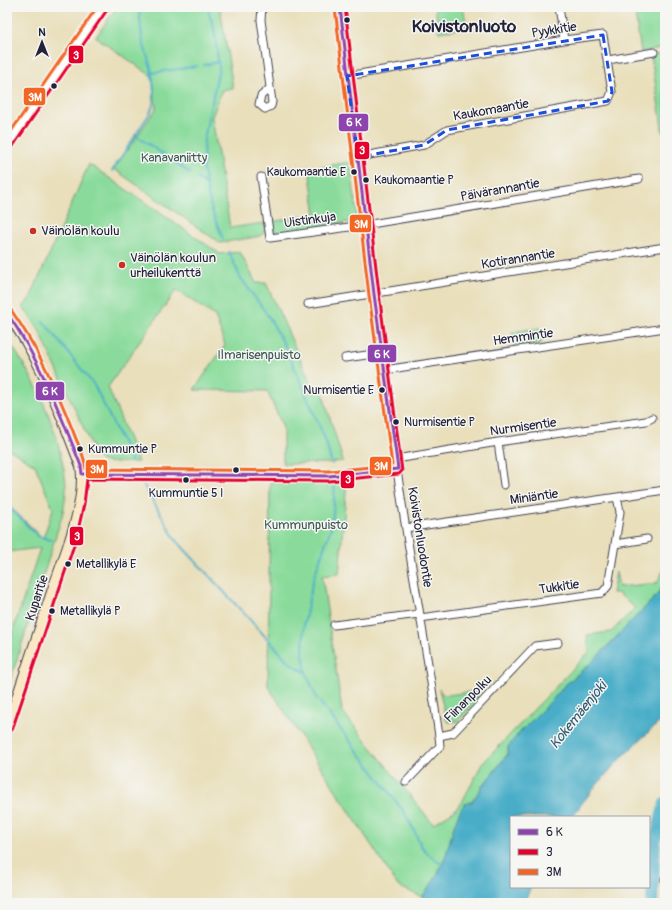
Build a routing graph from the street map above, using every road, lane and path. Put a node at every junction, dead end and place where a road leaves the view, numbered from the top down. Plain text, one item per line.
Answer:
1 (103, 7) edge
2 (262, 7) edge
3 (340, 7) edge
4 (558, 7) edge
5 (564, 40) junction
6 (654, 52) dead end
7 (608, 60) junction
8 (347, 76) junction
9 (270, 88) dead end
10 (608, 101) joint
11 (7, 146) edge
12 (358, 157) junction
13 (260, 177) dead end
14 (639, 179) dead end
15 (366, 225) junction
16 (665, 247) edge
17 (374, 294) junction
18 (308, 304) dead end
19 (7, 313) edge
20 (665, 328) edge
21 (382, 353) junction
22 (345, 358) dead end
23 (384, 370) junction
24 (652, 418) dead end
25 (498, 442) junction
26 (396, 459) junction
27 (398, 469) junction
28 (82, 474) junction
29 (134, 475) joint
30 (504, 485) dead end
31 (665, 490) edge
32 (617, 497) junction
33 (406, 528) junction
34 (648, 539) dead end
35 (616, 544) junction
36 (420, 616) junction
37 (334, 625) dead end
38 (558, 643) dead end
39 (7, 728) edge
40 (439, 736) junction
41 (406, 782) dead end

1 - 11 street
2 - 9 street
3 - 8 street, Koivistonluodontie
4 - 5 street
5 - 7 street, Pyykkitie
5 - 8 street, Pyykkitie
6 - 7 street
7 - 10 street, Pyykkitie
8 - 12 street, Koivistonluodontie
10 - 12 street, Kaukomaantie
12 - 15 street, Koivistonluodontie
13 - 15 street, Uistinkuja
14 - 15 street, Päivärannantie
15 - 17 street, Koivistonluodontie
16 - 17 street, Kotirannantie
17 - 18 street, Kotirannantie
17 - 21 street, Koivistonluodontie
19 - 28 street
20 - 23 street, Hemmintie
21 - 22 street
21 - 23 street, Koivistonluodontie
23 - 26 street, Koivistonluodontie
24 - 25 street, Nurmisentie
25 - 26 street, Nurmisentie
25 - 30 street
26 - 27 street, Koivistonluodontie
27 - 29 street
27 - 33 street, Koivistonluodontie
28 - 29 street
28 - 39 street, Kuparitie
31 - 32 street, Miniäntie
32 - 33 street, Miniäntie
32 - 35 street, Tukkitie
33 - 36 street, Koivistonluodontie
34 - 35 street
35 - 36 street, Tukkitie
36 - 37 street, Tukkitie
36 - 40 street, Koivistonluodontie
38 - 40 street, Fiinanpolku
40 - 41 street, Fiinanpolku

